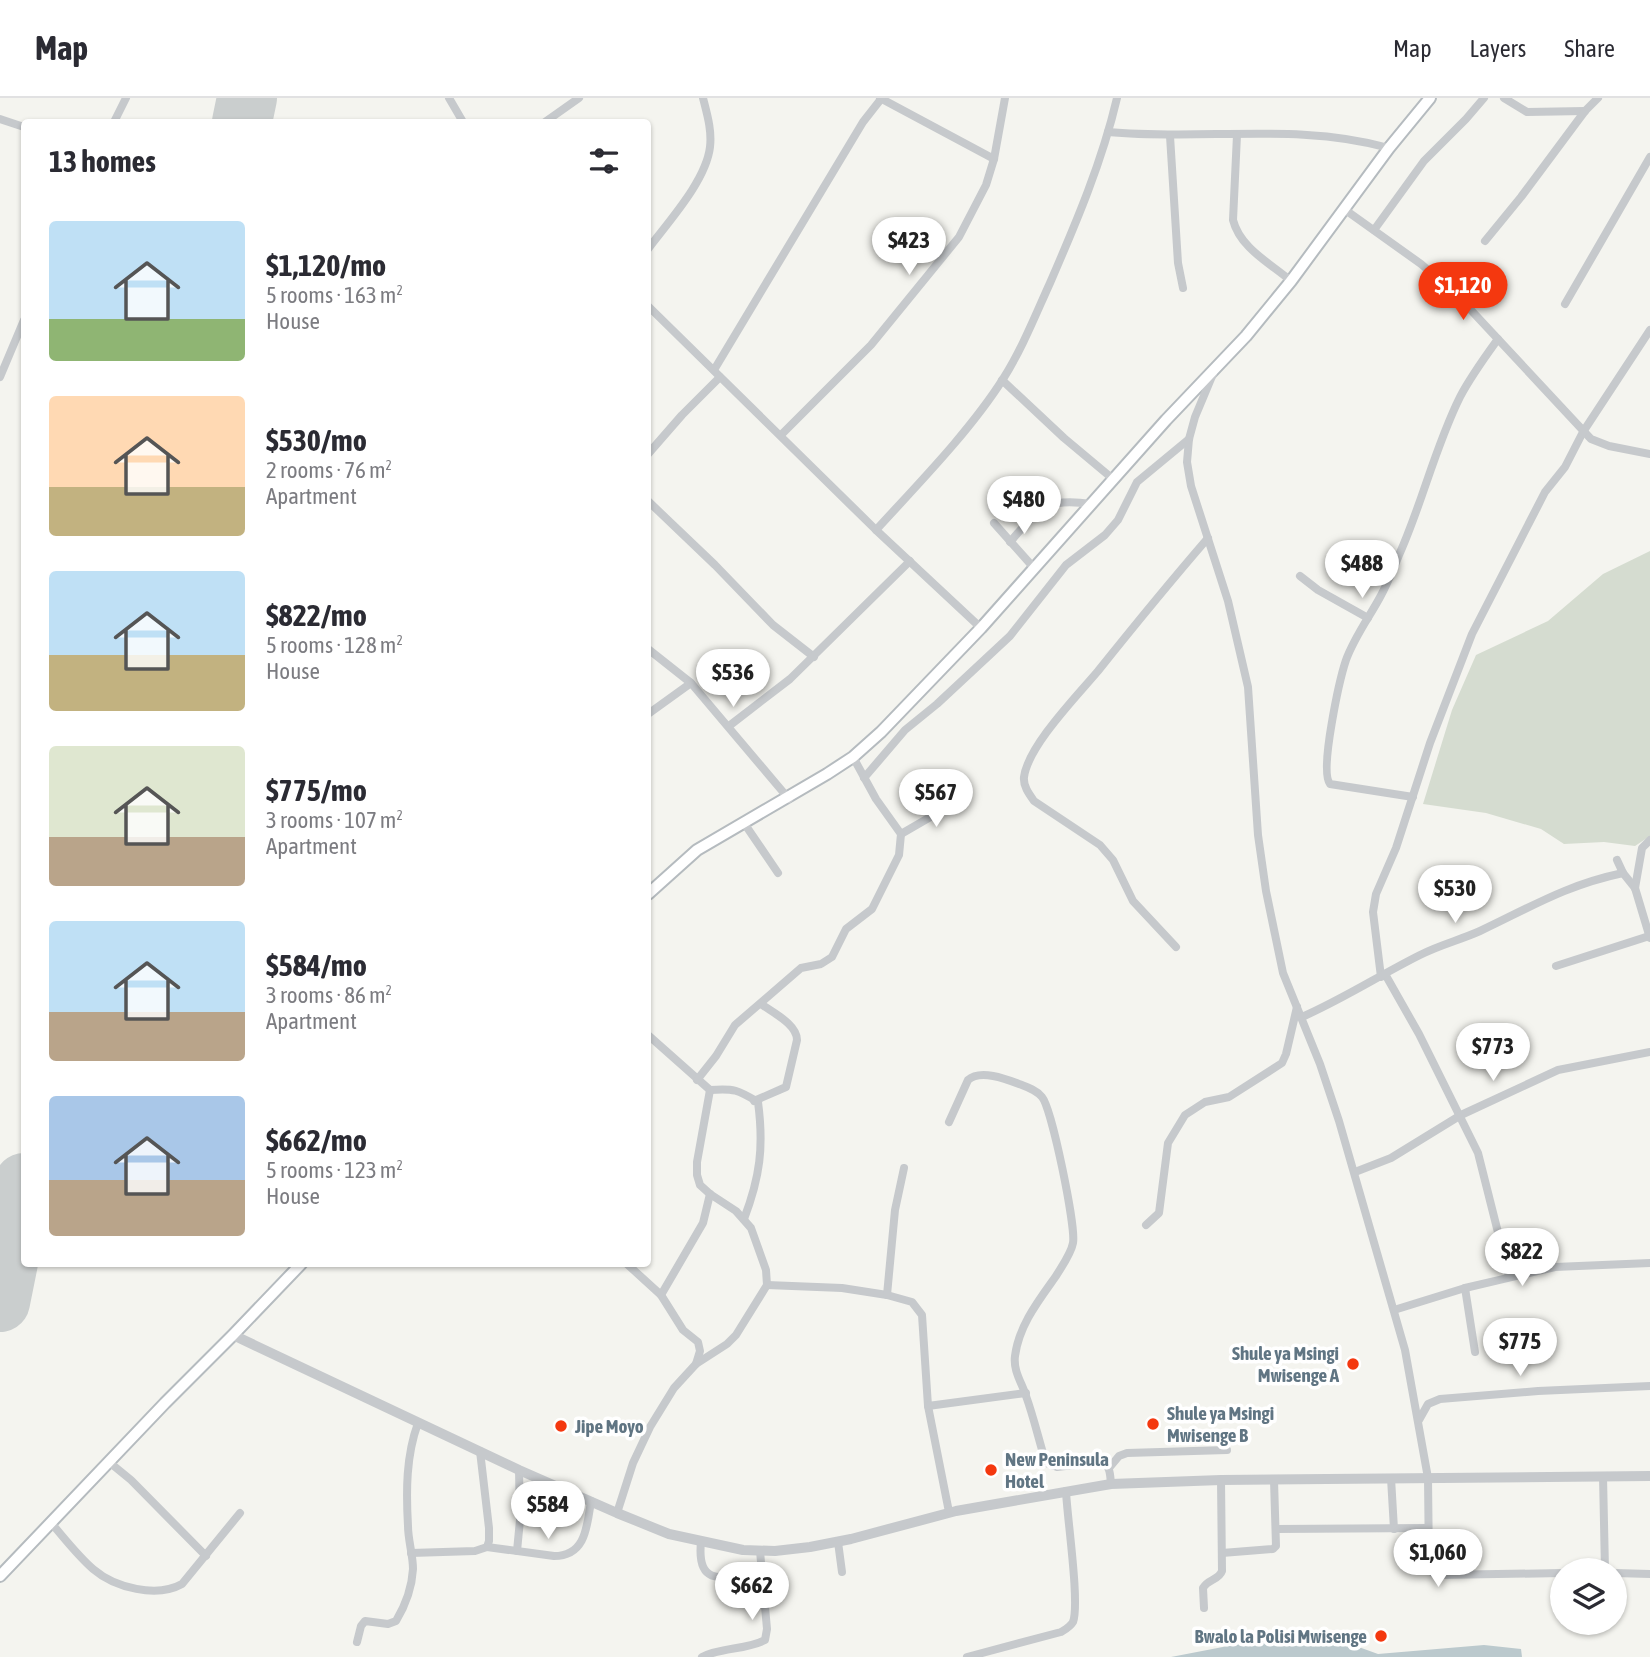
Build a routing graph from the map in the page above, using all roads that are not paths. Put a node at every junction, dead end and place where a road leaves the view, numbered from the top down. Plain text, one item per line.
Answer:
1 (127, 98) edge
2 (449, 98) edge
3 (579, 98) edge
4 (703, 98) edge
5 (880, 98) edge
6 (1005, 98) edge
7 (1117, 98) edge
8 (1430, 98) edge
9 (1484, 98) edge
10 (1504, 98) edge
11 (1598, 98) edge
12 (1585, 111) junction
13 (0, 119) edge
14 (116, 119) edge
15 (461, 119) edge
16 (549, 119) edge
17 (21, 126) edge
18 (1108, 132) junction
19 (1237, 135) junction
20 (1170, 136) junction
21 (1389, 148) junction
22 (1650, 157) edge
23 (994, 159) junction
24 (1344, 209) junction
25 (1374, 230) junction
26 (1485, 241) dead end
27 (651, 245) edge
28 (1291, 281) junction
29 (1183, 288) dead end
30 (1565, 304) dead end
31 (651, 309) edge
32 (21, 327) edge
33 (1650, 330) edge
34 (1498, 338) junction
35 (1214, 371) junction
36 (717, 373) junction
37 (0, 377) edge
38 (1002, 380) junction
39 (1583, 432) junction
40 (781, 435) junction
41 (1189, 439) junction
42 (651, 451) edge
43 (1650, 454) edge
44 (1113, 479) junction
45 (651, 504) edge
46 (1091, 504) junction
47 (994, 523) dead end
48 (876, 530) junction
49 (1208, 538) junction
50 (1010, 542) junction
51 (910, 561) junction
52 (1034, 568) junction
53 (1300, 576) dead end
54 (1368, 618) junction
55 (981, 628) junction
56 (651, 651) edge
57 (814, 657) junction
58 (691, 683) junction
59 (651, 712) edge
60 (729, 726) junction
61 (853, 757) junction
62 (864, 778) junction
63 (1413, 797) junction
64 (789, 799) junction
65 (958, 801) dead end
66 (744, 823) junction
67 (901, 834) junction
68 (1650, 840) edge
69 (1617, 860) dead end
70 (778, 873) dead end
71 (1623, 873) junction
72 (1635, 888) junction
73 (651, 891) edge
74 (1650, 937) edge
75 (1176, 947) dead end
76 (1556, 966) dead end
77 (1383, 976) junction
78 (761, 1004) junction
79 (1297, 1007) junction
80 (1302, 1017) junction
81 (651, 1038) edge
82 (1650, 1052) edge
83 (697, 1080) junction
84 (710, 1090) junction
85 (754, 1101) junction
86 (1461, 1115) junction
87 (949, 1122) dead end
88 (904, 1168) dead end
89 (1355, 1172) junction
90 (710, 1195) junction
91 (744, 1219) junction
92 (1146, 1224) dead end
93 (1650, 1263) edge
94 (299, 1267) edge
95 (630, 1267) edge
96 (1509, 1276) junction
97 (767, 1285) junction
98 (1465, 1288) junction
99 (661, 1295) junction
100 (887, 1295) junction
101 (1394, 1310) junction
102 (233, 1335) junction
103 (1475, 1352) dead end
104 (696, 1364) junction
105 (1650, 1386) edge
106 (1026, 1394) junction
107 (928, 1406) junction
108 (1418, 1420) junction
109 (418, 1423) junction
110 (1227, 1450) dead end
111 (480, 1451) junction
112 (108, 1462) junction
113 (1109, 1468) junction
114 (519, 1470) junction
115 (1603, 1476) junction
116 (1650, 1476) edge
117 (1391, 1478) junction
118 (1428, 1478) junction
119 (1221, 1480) junction
120 (1274, 1480) junction
121 (1111, 1484) junction
122 (1066, 1491) junction
123 (591, 1501) junction
124 (949, 1512) junction
125 (240, 1513) dead end
126 (617, 1513) junction
127 (52, 1524) junction
128 (1428, 1528) junction
129 (1276, 1529) junction
130 (1394, 1529) junction
131 (701, 1542) junction
132 (838, 1542) junction
133 (487, 1547) junction
134 (517, 1551) junction
135 (760, 1551) junction
136 (411, 1553) junction
137 (1222, 1553) junction
138 (206, 1556) junction
139 (1605, 1558) edge
140 (761, 1570) junction
141 (842, 1572) dead end
142 (1550, 1573) edge
143 (1627, 1573) edge
144 (1650, 1574) edge
145 (0, 1576) edge
146 (1204, 1608) dead end
147 (357, 1642) dead end
148 (702, 1657) edge
149 (967, 1657) edge

1 - 14 street
2 - 15 street
3 - 16 street
4 - 27 street
5 - 23 street
5 - 36 street
6 - 23 street
7 - 18 street
8 - 21 main road
9 - 25 street
10 - 12 street
11 - 12 street
12 - 26 street
13 - 17 street
18 - 20 street
18 - 38 street
19 - 20 street
19 - 21 street
19 - 28 street
20 - 29 street
21 - 24 main road
22 - 30 street
23 - 40 street
24 - 25 street
24 - 28 main road
25 - 34 street
28 - 35 main road
31 - 36 street
32 - 37 street
33 - 39 street
34 - 39 street
34 - 54 street
35 - 41 street
35 - 44 main road
36 - 40 street
36 - 42 street
38 - 44 street
38 - 48 street
39 - 43 street
39 - 63 street
40 - 48 street
41 - 49 street
41 - 62 street
44 - 46 main road
45 - 57 street
46 - 50 street
46 - 52 main road
47 - 50 street
48 - 51 street
49 - 75 street
49 - 79 street
50 - 52 street
51 - 55 street
51 - 57 street
52 - 55 main road
53 - 54 street
54 - 63 street
55 - 61 main road
56 - 58 street
57 - 60 street
58 - 59 street
58 - 60 street
60 - 64 street
61 - 62 street
61 - 64 main road
62 - 67 street
63 - 77 street
64 - 66 main road
65 - 67 street
66 - 70 street
66 - 73 main road
67 - 78 street
68 - 72 street
69 - 71 street
71 - 72 street
71 - 77 street
72 - 74 street
74 - 76 street
77 - 80 street
77 - 86 street
78 - 83 street
78 - 85 street
79 - 80 street
79 - 92 street
80 - 89 street
81 - 83 street
82 - 86 street
83 - 84 street
84 - 85 street
84 - 90 street
85 - 91 street
86 - 89 street
86 - 96 street
87 - 106 street
88 - 100 street
89 - 101 street
90 - 91 street
90 - 99 street
91 - 97 street
93 - 96 street
94 - 102 main road
95 - 99 street
96 - 98 street
97 - 100 street
97 - 104 street
98 - 101 street
98 - 103 street
99 - 104 street
100 - 107 street
101 - 108 street
102 - 109 street
102 - 112 main road
104 - 126 street
105 - 108 street
106 - 107 street
106 - 113 street
107 - 124 street
108 - 118 street
109 - 111 street
109 - 136 street
110 - 113 street
111 - 114 street
111 - 133 street
112 - 127 main road
112 - 138 street
113 - 121 street
114 - 123 street
114 - 134 street
115 - 116 street
115 - 118 street
115 - 139 street
117 - 118 street
117 - 120 street
117 - 130 street
118 - 128 street
119 - 120 street
119 - 121 street
119 - 137 street
120 - 129 street
121 - 122 street
122 - 124 street
122 - 149 street
123 - 126 street
123 - 134 street
124 - 132 street
125 - 138 street
126 - 131 street
127 - 138 street
127 - 145 main road
128 - 130 street
128 - 142 street
129 - 130 street
129 - 137 street
131 - 135 street
131 - 140 street
132 - 135 street
132 - 141 street
133 - 134 street
133 - 136 street
135 - 140 street
136 - 147 street
137 - 146 street
140 - 148 street
143 - 144 street

